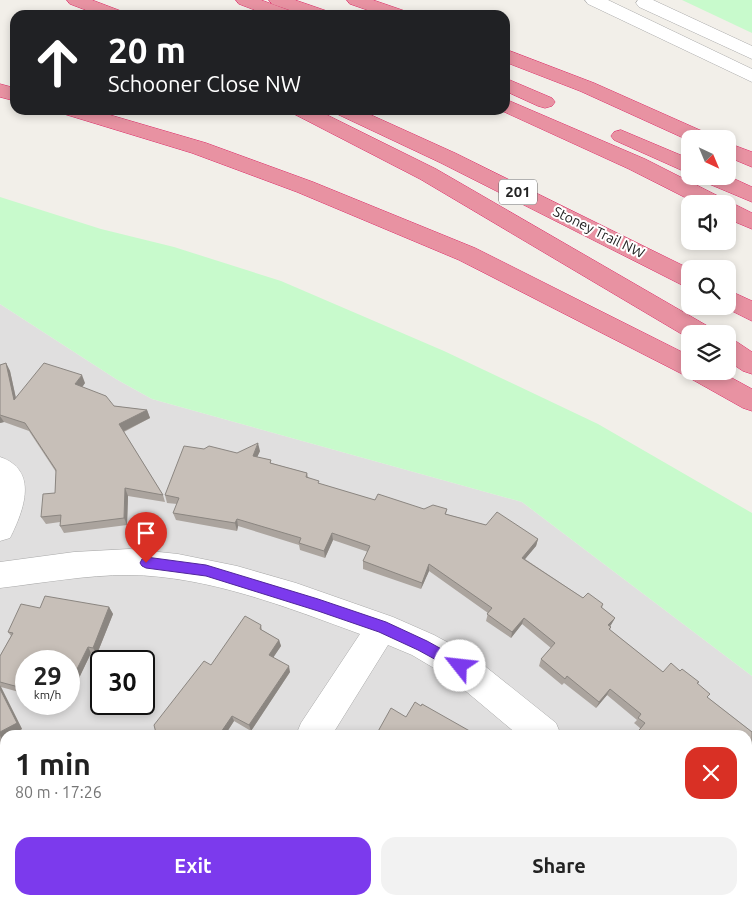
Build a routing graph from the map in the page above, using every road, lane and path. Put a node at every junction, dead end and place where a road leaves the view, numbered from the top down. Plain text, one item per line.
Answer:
1 (76, 0) edge
2 (245, 0) edge
3 (278, 0) edge
4 (356, 0) edge
5 (594, 0) edge
6 (637, 0) edge
7 (102, 10) edge
8 (272, 10) edge
9 (307, 10) edge
10 (385, 10) edge
11 (752, 53) edge
12 (510, 56) edge
13 (752, 76) edge
14 (510, 86) edge
15 (510, 107) edge
16 (88, 115) edge
17 (311, 115) edge
18 (355, 115) edge
19 (684, 130) edge
20 (736, 153) edge
21 (752, 160) edge
22 (681, 163) edge
23 (730, 185) edge
24 (698, 195) edge
25 (752, 195) edge
26 (736, 214) edge
27 (752, 222) edge
28 (681, 274) edge
29 (736, 303) edge
30 (752, 312) edge
31 (687, 325) edge
32 (736, 354) edge
33 (681, 363) edge
34 (752, 364) edge
35 (713, 380) edge
36 (752, 401) edge
37 (0, 468) edge
38 (0, 529) edge
39 (0, 575) edge
40 (382, 627) junction
41 (316, 730) edge
42 (538, 730) edge

1 - 7 highway
2 - 8 highway
3 - 9 highway
4 - 10 highway
5 - 13 street
6 - 11 street
12 - 19 highway
14 - 22 highway
15 - 24 highway
16 - 33 highway
17 - 31 highway
18 - 28 highway, Stoney Trail NW / 201
20 - 21 highway
23 - 25 highway
26 - 27 highway
29 - 30 highway
32 - 34 highway
35 - 36 highway
37 - 38 street
39 - 40 street
40 - 41 street
40 - 42 street

